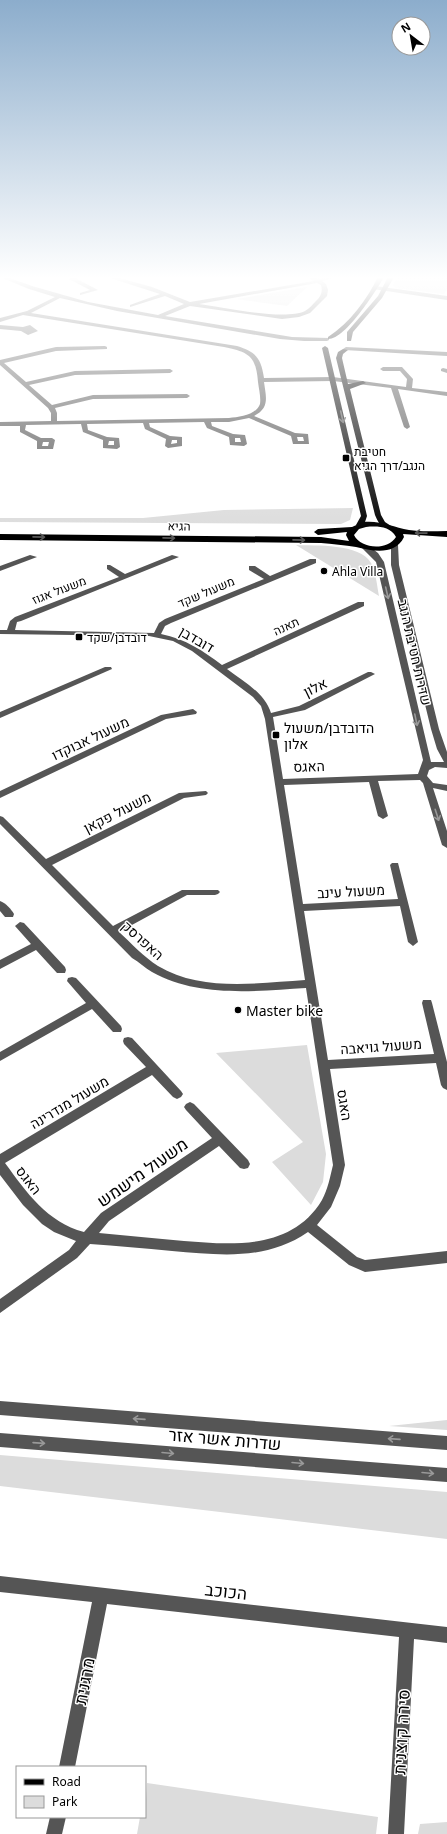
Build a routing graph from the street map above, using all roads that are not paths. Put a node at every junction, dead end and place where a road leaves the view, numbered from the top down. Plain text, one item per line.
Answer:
1 (0, 362) edge
2 (258, 363) edge
3 (331, 363) edge
4 (341, 363) edge
5 (383, 369) dead end
6 (170, 371) dead end
7 (333, 379) junction
8 (261, 380) junction
9 (345, 381) junction
10 (363, 383) junction
11 (25, 384) junction
12 (394, 387) junction
13 (347, 388) junction
14 (409, 389) junction
15 (447, 394) edge
16 (187, 396) dead end
17 (51, 407) junction
18 (249, 416) junction
19 (207, 421) junction
20 (146, 422) junction
21 (84, 423) junction
22 (0, 424) edge
23 (23, 424) junction
24 (54, 424) junction
25 (407, 427) dead end
26 (294, 435) dead end
27 (232, 436) dead end
28 (169, 438) dead end
29 (106, 439) dead end
30 (40, 440) dead end
31 (357, 527) junction
32 (391, 528) junction
33 (0, 529) edge
34 (447, 534) edge
35 (0, 537) edge
36 (447, 541) edge
37 (395, 544) junction
38 (362, 546) junction
39 (33, 557) dead end
40 (175, 557) dead end
41 (313, 561) dead end
42 (110, 567) dead end
43 (252, 568) dead end
44 (0, 569) edge
45 (124, 577) junction
46 (269, 579) junction
47 (361, 604) dead end
48 (0, 632) edge
49 (10, 632) junction
50 (157, 634) junction
51 (108, 669) dead end
52 (221, 669) junction
53 (371, 674) dead end
54 (194, 712) dead end
55 (0, 715) edge
56 (268, 716) junction
57 (447, 760) edge
58 (447, 764) edge
59 (425, 776) junction
60 (373, 778) junction
61 (279, 782) junction
62 (447, 788) edge
63 (203, 793) dead end
64 (0, 795) edge
65 (383, 816) dead end
66 (0, 818) edge
67 (447, 845) edge
68 (45, 864) junction
69 (394, 865) dead end
70 (215, 892) dead end
71 (404, 902) junction
72 (0, 905) edge
73 (299, 908) junction
74 (9, 914) dead end
75 (20, 926) dead end
76 (113, 931) junction
77 (413, 942) dead end
78 (38, 945) junction
79 (0, 965) edge
80 (61, 970) dead end
81 (72, 981) dead end
82 (311, 984) junction
83 (427, 1003) dead end
84 (93, 1004) junction
85 (117, 1029) dead end
86 (128, 1041) dead end
87 (0, 1057) edge
88 (440, 1058) junction
89 (324, 1065) junction
90 (154, 1068) junction
91 (447, 1085) edge
92 (177, 1094) dead end
93 (190, 1107) dead end
94 (220, 1139) junction
95 (0, 1160) edge
96 (244, 1164) dead end
97 (0, 1166) edge
98 (308, 1225) junction
99 (87, 1238) junction
100 (447, 1257) edge
101 (0, 1307) edge
102 (0, 1408) edge
103 (0, 1440) edge
104 (447, 1443) edge
105 (447, 1475) edge
106 (0, 1584) edge
107 (101, 1596) junction
108 (406, 1630) junction
109 (447, 1635) edge
110 (67, 1766) edge
111 (58, 1818) edge
112 (54, 1834) edge
113 (396, 1834) edge

1 - 11 street
2 - 8 street
3 - 7 main road
4 - 9 main road
5 - 14 street
6 - 11 street
7 - 8 street
7 - 9 street
7 -> 31 main road
8 - 18 street
9 - 10 street
9 - 13 main road
10 - 12 street
10 - 13 main road
11 - 17 street
12 - 14 street
12 - 25 street
13 - 32 main road
14 - 15 street
16 - 17 street
17 - 24 street
18 - 19 street
18 - 26 street
19 - 20 street
19 - 27 street
20 - 21 street
20 - 28 street
21 - 24 street
21 - 29 street
22 - 23 street
23 - 24 street
23 - 30 street
31 - 32 highway, הגיא
31 - 33 highway, הגיא
31 - 38 highway
34 -> 32 highway
32 - 37 highway
35 -> 38 highway, הגיא
36 - 37 highway
37 - 38 highway, הגיא
37 - 57 street, שדרות חטיבת הנגב
38 -> 59 street, שדרות חטיבת הנגב
39 - 44 street
40 - 45 street, משעול אגוז
41 - 46 street, משעול שקד
42 - 45 street
43 - 46 street
45 - 49 street, משעול אגוז
46 - 50 street, משעול שקד
47 - 52 street, תאנה
48 - 49 street, דובדבן
49 - 50 street, דובדבן
50 - 52 street, דובדבן
51 - 55 street
52 - 56 street, דובדבן
53 - 56 street, אלון
54 - 64 street, משעול אבוקדו
56 - 61 street, דובדבן
58 - 59 street
59 - 60 street, האגס
59 - 62 street
59 -> 67 street, שדרות חטיבת הנגב
60 - 61 street, האגס
60 - 65 street
61 - 73 street, האגס
63 - 68 street, משעול פקאן
66 - 68 street, האפרסק
68 - 76 street, האפרסק
69 - 71 street, משעול עינב
70 - 76 street
71 - 73 street, משעול עינב
71 - 77 street, משעול עינב
72 - 74 street
73 - 82 street, האגס
75 - 78 street
76 - 82 street, האפרסק
78 - 79 street
78 - 80 street
81 - 84 street
82 - 89 street, האגס
83 - 88 street, משעול גויאבה
84 - 85 street
84 - 87 street
86 - 90 street
88 - 89 street, משעול גויאבה
88 - 91 street, משעול גויאבה
89 - 98 street, האגס
90 - 92 street
90 - 95 street, משעול מנדרינה
93 - 94 street
94 - 96 street
94 - 99 street, משעול מישמש
97 - 99 street, האגס
98 - 99 street, האגס
98 - 100 street
99 - 101 street, משעול מישמש
104 -> 102 street, שדרות אשר אזר
103 -> 105 street, שדרות אשר אזר
106 - 107 street, הכוכב
107 - 108 street, הכוכב
107 - 110 street, מרגנית
108 - 109 street, הכוכב
108 - 113 street, סירה קוצנית
111 - 112 street

